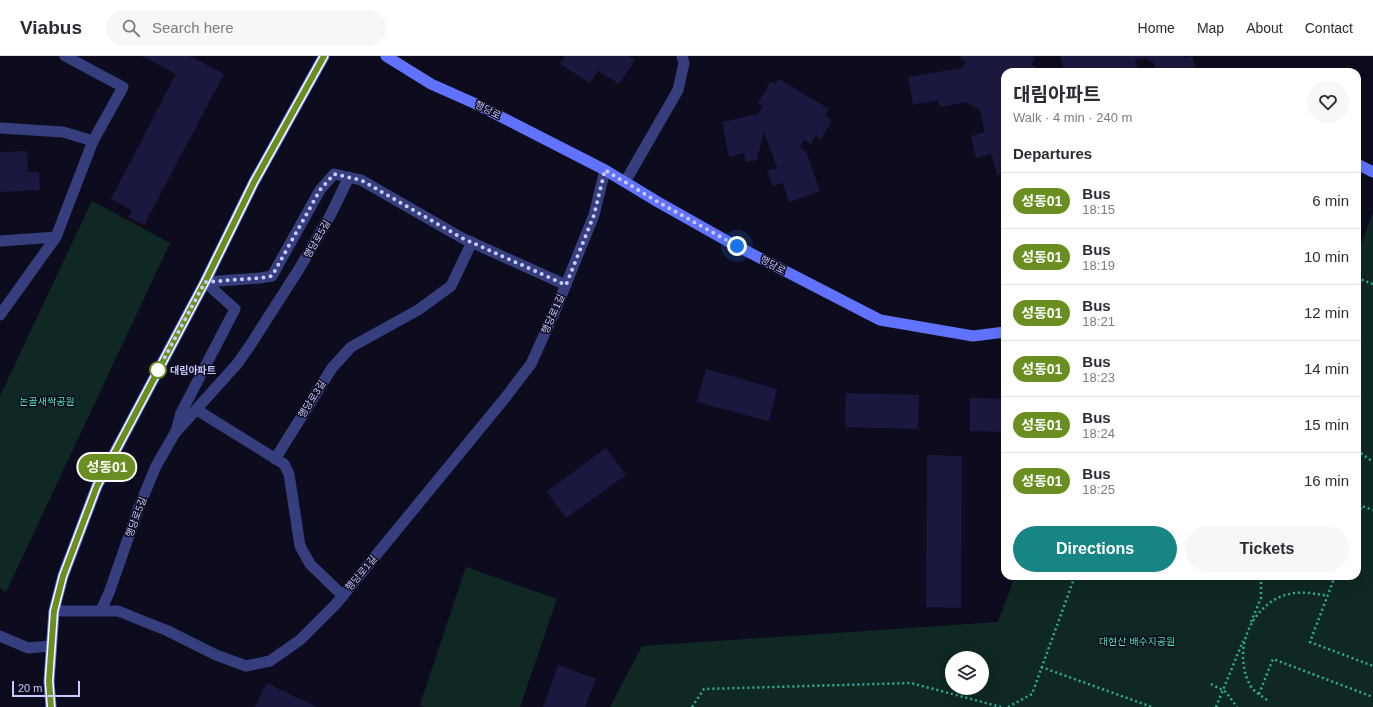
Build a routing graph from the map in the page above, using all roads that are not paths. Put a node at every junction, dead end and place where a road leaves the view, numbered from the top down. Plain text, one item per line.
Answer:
1 (65, 56) edge
2 (324, 56) edge
3 (386, 56) edge
4 (682, 56) edge
5 (0, 128) edge
6 (93, 141) junction
7 (1361, 166) edge
8 (605, 170) junction
9 (1373, 172) edge
10 (349, 177) junction
11 (625, 182) junction
12 (56, 237) junction
13 (0, 241) edge
14 (472, 242) junction
15 (205, 282) junction
16 (566, 285) junction
17 (0, 315) edge
18 (1001, 332) edge
19 (197, 410) junction
20 (175, 433) junction
21 (275, 458) junction
22 (343, 596) junction
23 (101, 610) junction
24 (54, 611) junction
25 (0, 636) edge
26 (51, 646) junction
27 (51, 707) edge

1 - 6 street
2 - 15 main road
3 - 8 main road, 행당로
4 - 11 street
5 - 6 street
6 - 12 street
7 - 9 main road
8 - 11 main road, 행당로
8 - 16 street, 행당로1길
10 - 14 street
10 - 15 street
10 - 19 street, 행당로5길
11 - 18 main road, 행당로
12 - 13 street
12 - 17 street
14 - 16 street, 행당로1길
14 - 21 street, 행당로3길
15 - 20 street
15 - 24 main road
16 - 22 street, 행당로1길
19 - 20 street, 행당로5길
19 - 21 street
20 - 23 street, 행당로5길
21 - 22 street
22 - 23 street, 행당로1길
23 - 24 street, 행당로1길
24 - 26 main road
25 - 26 street
26 - 27 main road

